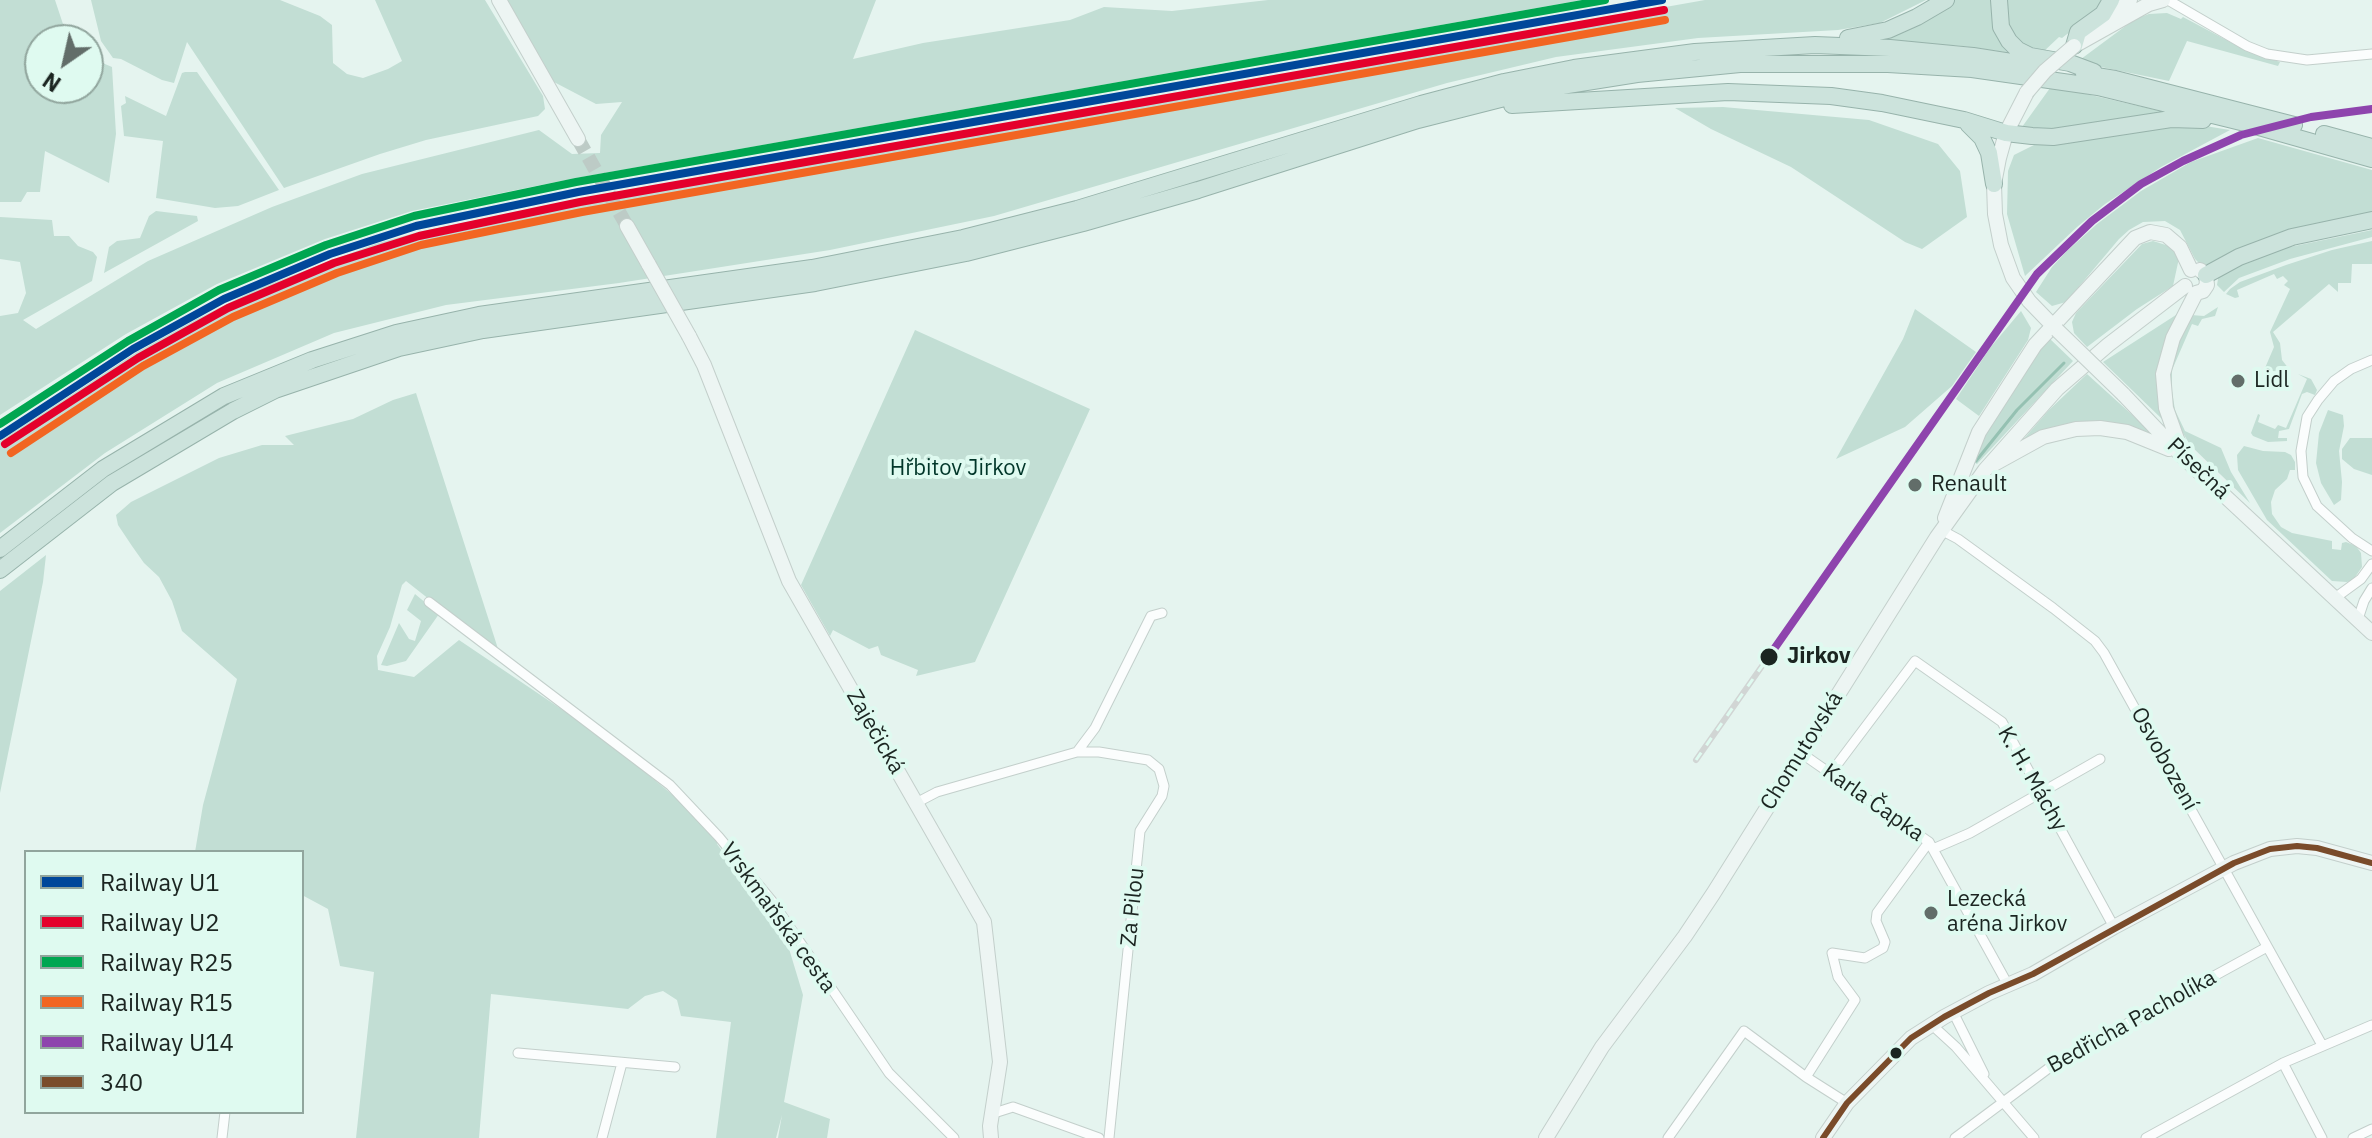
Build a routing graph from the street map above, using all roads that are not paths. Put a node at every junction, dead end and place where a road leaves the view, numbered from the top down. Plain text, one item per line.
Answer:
1 (499, 0) edge
2 (1946, 0) edge
3 (1999, 0) edge
4 (2111, 0) edge
5 (2130, 0) edge
6 (2156, 1) edge
7 (2081, 41) junction
8 (1815, 45) junction
9 (2372, 54) edge
10 (2115, 79) junction
11 (2248, 118) junction
12 (1418, 120) junction
13 (1964, 120) junction
14 (2006, 133) junction
15 (2313, 136) junction
16 (578, 139) tunnel mouth
17 (2372, 147) edge
18 (2372, 159) edge
19 (1994, 184) junction
20 (2372, 220) edge
21 (627, 226) tunnel mouth
22 (2198, 272) junction
23 (2190, 290) junction
24 (2055, 327) junction
25 (2372, 360) edge
26 (2183, 457) junction
27 (1985, 470) junction
28 (1941, 530) junction
29 (0, 549) edge
30 (2372, 551) edge
31 (2372, 564) edge
32 (0, 570) edge
33 (2372, 588) edge
34 (2335, 598) junction
35 (429, 602) dead end
36 (1162, 613) dead end
37 (2358, 619) junction
38 (2372, 633) edge
39 (1077, 752) junction
40 (1801, 753) junction
41 (2100, 759) dead end
42 (1830, 774) junction
43 (2041, 792) junction
44 (916, 803) junction
45 (1931, 846) junction
46 (2371, 864) edge
47 (2224, 868) junction
48 (2114, 927) junction
49 (2267, 947) junction
50 (2008, 985) junction
51 (1953, 1012) junction
52 (1932, 1025) junction
53 (2372, 1025) edge
54 (2322, 1045) junction
55 (518, 1053) dead end
56 (622, 1063) junction
57 (2283, 1063) junction
58 (675, 1067) dead end
59 (1806, 1077) junction
60 (1991, 1088) junction
61 (2001, 1102) junction
62 (1847, 1103) junction
63 (225, 1114) edge
64 (991, 1114) junction
65 (2372, 1129) edge
66 (222, 1138) edge
67 (602, 1138) edge
68 (954, 1138) edge
69 (991, 1138) edge
70 (1099, 1138) edge
71 (1109, 1138) edge
72 (1546, 1138) edge
73 (1668, 1138) edge
74 (1823, 1138) edge
75 (1955, 1138) edge
76 (2034, 1138) edge
77 (2146, 1138) edge
78 (2322, 1138) edge
79 (2353, 1138) edge

1 - 16 street
2 - 8 highway
3 - 10 highway
4 - 7 highway
5 - 7 street
6 - 7 street
6 - 9 street
7 - 14 street, Písečná, bridge
8 - 10 highway
8 - 29 highway
10 - 11 highway
11 - 12 highway
11 - 14 highway
11 - 15 highway
12 - 13 highway
12 - 32 highway
13 - 14 highway
13 - 19 highway
14 - 19 street, Písečná
15 - 17 highway
15 - 18 highway
19 - 24 street, Písečná
20 - 22 highway
21 - 44 street, Zaječická, bridge
22 - 23 street
22 - 23 street
22 - 24 street
23 - 26 street
23 - 27 street, Chomutovská
24 - 26 street, Písečná, bridge
24 - 28 street
25 - 30 street
26 - 27 street
26 - 34 street, Písečná
27 - 28 street, Chomutovská
28 - 40 street, Chomutovská
28 - 47 street, Osvobození
31 - 34 street
33 - 37 street
34 - 37 street, Písečná
35 - 68 street, Vrskmaňská cesta
36 - 39 street
37 - 38 street, Písečná
39 - 44 street
39 - 71 street, Za Pilou
40 - 42 street, Karla Čapka
40 - 72 street, Chomutovská
41 - 43 street
42 - 43 street, K. H. Máchy
42 - 45 street, Karla Čapka
43 - 45 street
43 - 48 street, K. H. Máchy
44 - 64 street, Zaječická
45 - 50 street, Karla Čapka
45 - 59 street
46 - 47 street
47 - 48 street
47 - 49 street, Osvobození
48 - 50 street
49 - 54 street, Osvobození
49 - 61 street, Bedřicha Pacholíka
50 - 51 street
51 - 52 street
51 - 60 street
52 - 60 street
52 - 62 street
53 - 54 street
54 - 57 street
55 - 56 street
56 - 58 street
56 - 67 street
57 - 77 street
57 - 78 street
59 - 62 street
59 - 73 street
60 - 61 street
61 - 75 street, Bedřicha Pacholíka
61 - 76 street
62 - 74 street
63 - 66 street
64 - 69 street, Zaječická
64 - 70 street
65 - 79 street

